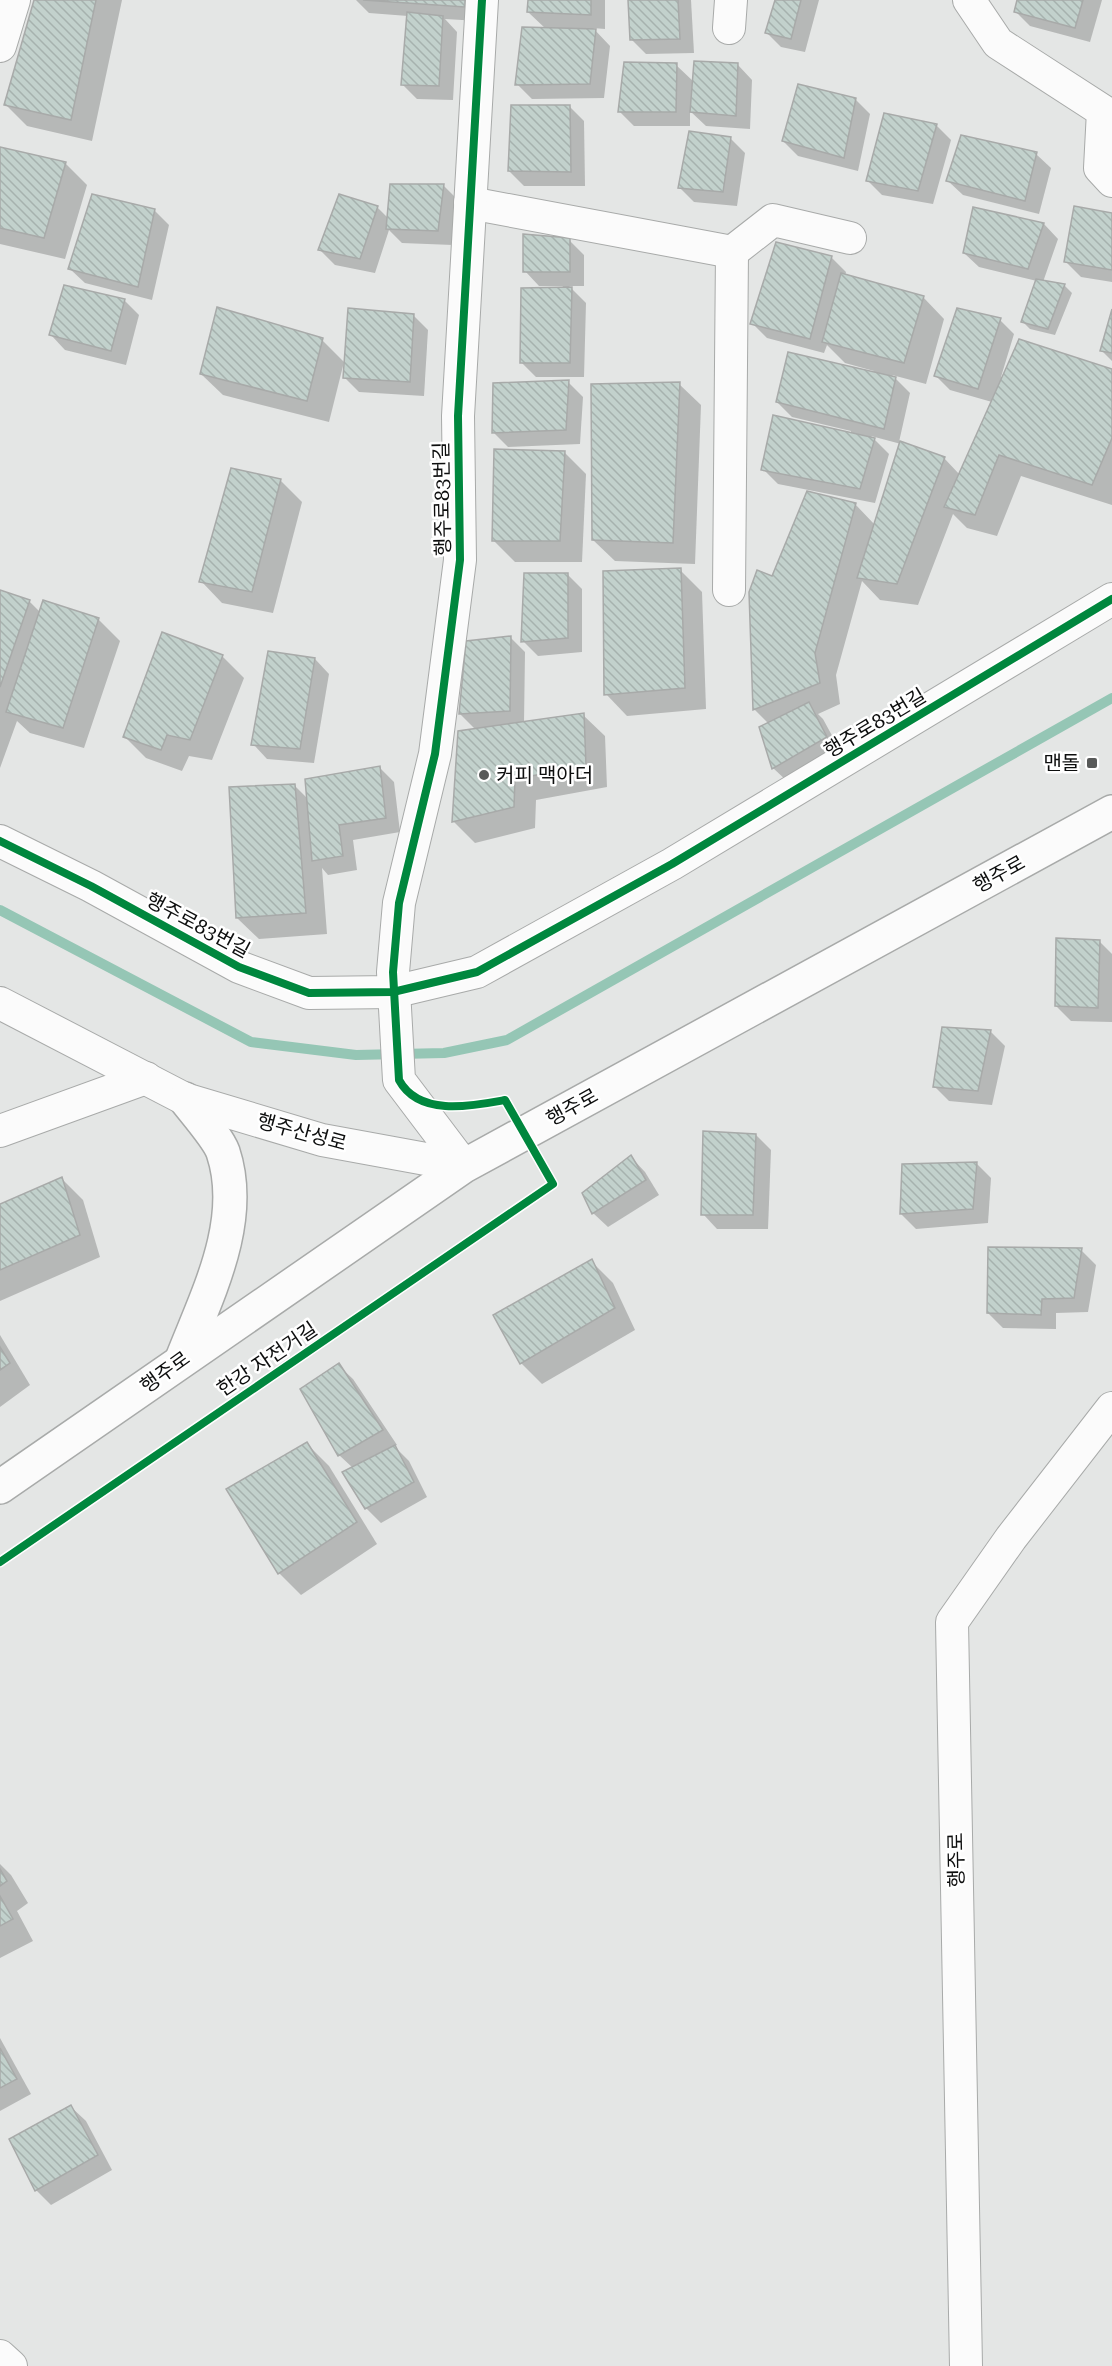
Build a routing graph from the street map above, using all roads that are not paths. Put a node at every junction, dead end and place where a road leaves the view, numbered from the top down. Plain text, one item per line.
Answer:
1 (14, 0) edge
2 (482, 0) edge
3 (969, 0) edge
4 (0, 46) edge
5 (1112, 181) edge
6 (470, 202) junction
7 (850, 238) dead end
8 (732, 252) junction
9 (729, 590) dead end
10 (1112, 599) edge
11 (1112, 812) edge
12 (0, 841) edge
13 (393, 992) junction
14 (0, 1003) edge
15 (146, 1078) junction
16 (185, 1099) junction
17 (0, 1131) edge
18 (464, 1166) junction
19 (182, 1359) junction
20 (1112, 1407) edge
21 (0, 1487) edge
22 (0, 2356) edge
23 (11, 2366) edge
24 (966, 2366) edge

1 - 4 street
2 - 6 street, 행주로83번길
3 - 5 street
6 - 8 street
6 - 13 street, 행주로83번길
7 - 8 street
8 - 9 street
10 - 13 street, 행주로83번길
11 - 18 main road, 행주로
12 - 13 street, 행주로83번길
13 - 18 street
14 - 15 street, 행주산성로
15 - 16 street, 행주산성로
15 - 17 street
16 - 18 street, 행주산성로
16 - 19 main road
18 - 19 main road, 행주로
19 - 21 main road, 행주로
20 - 24 street, 행주로
22 - 23 street

